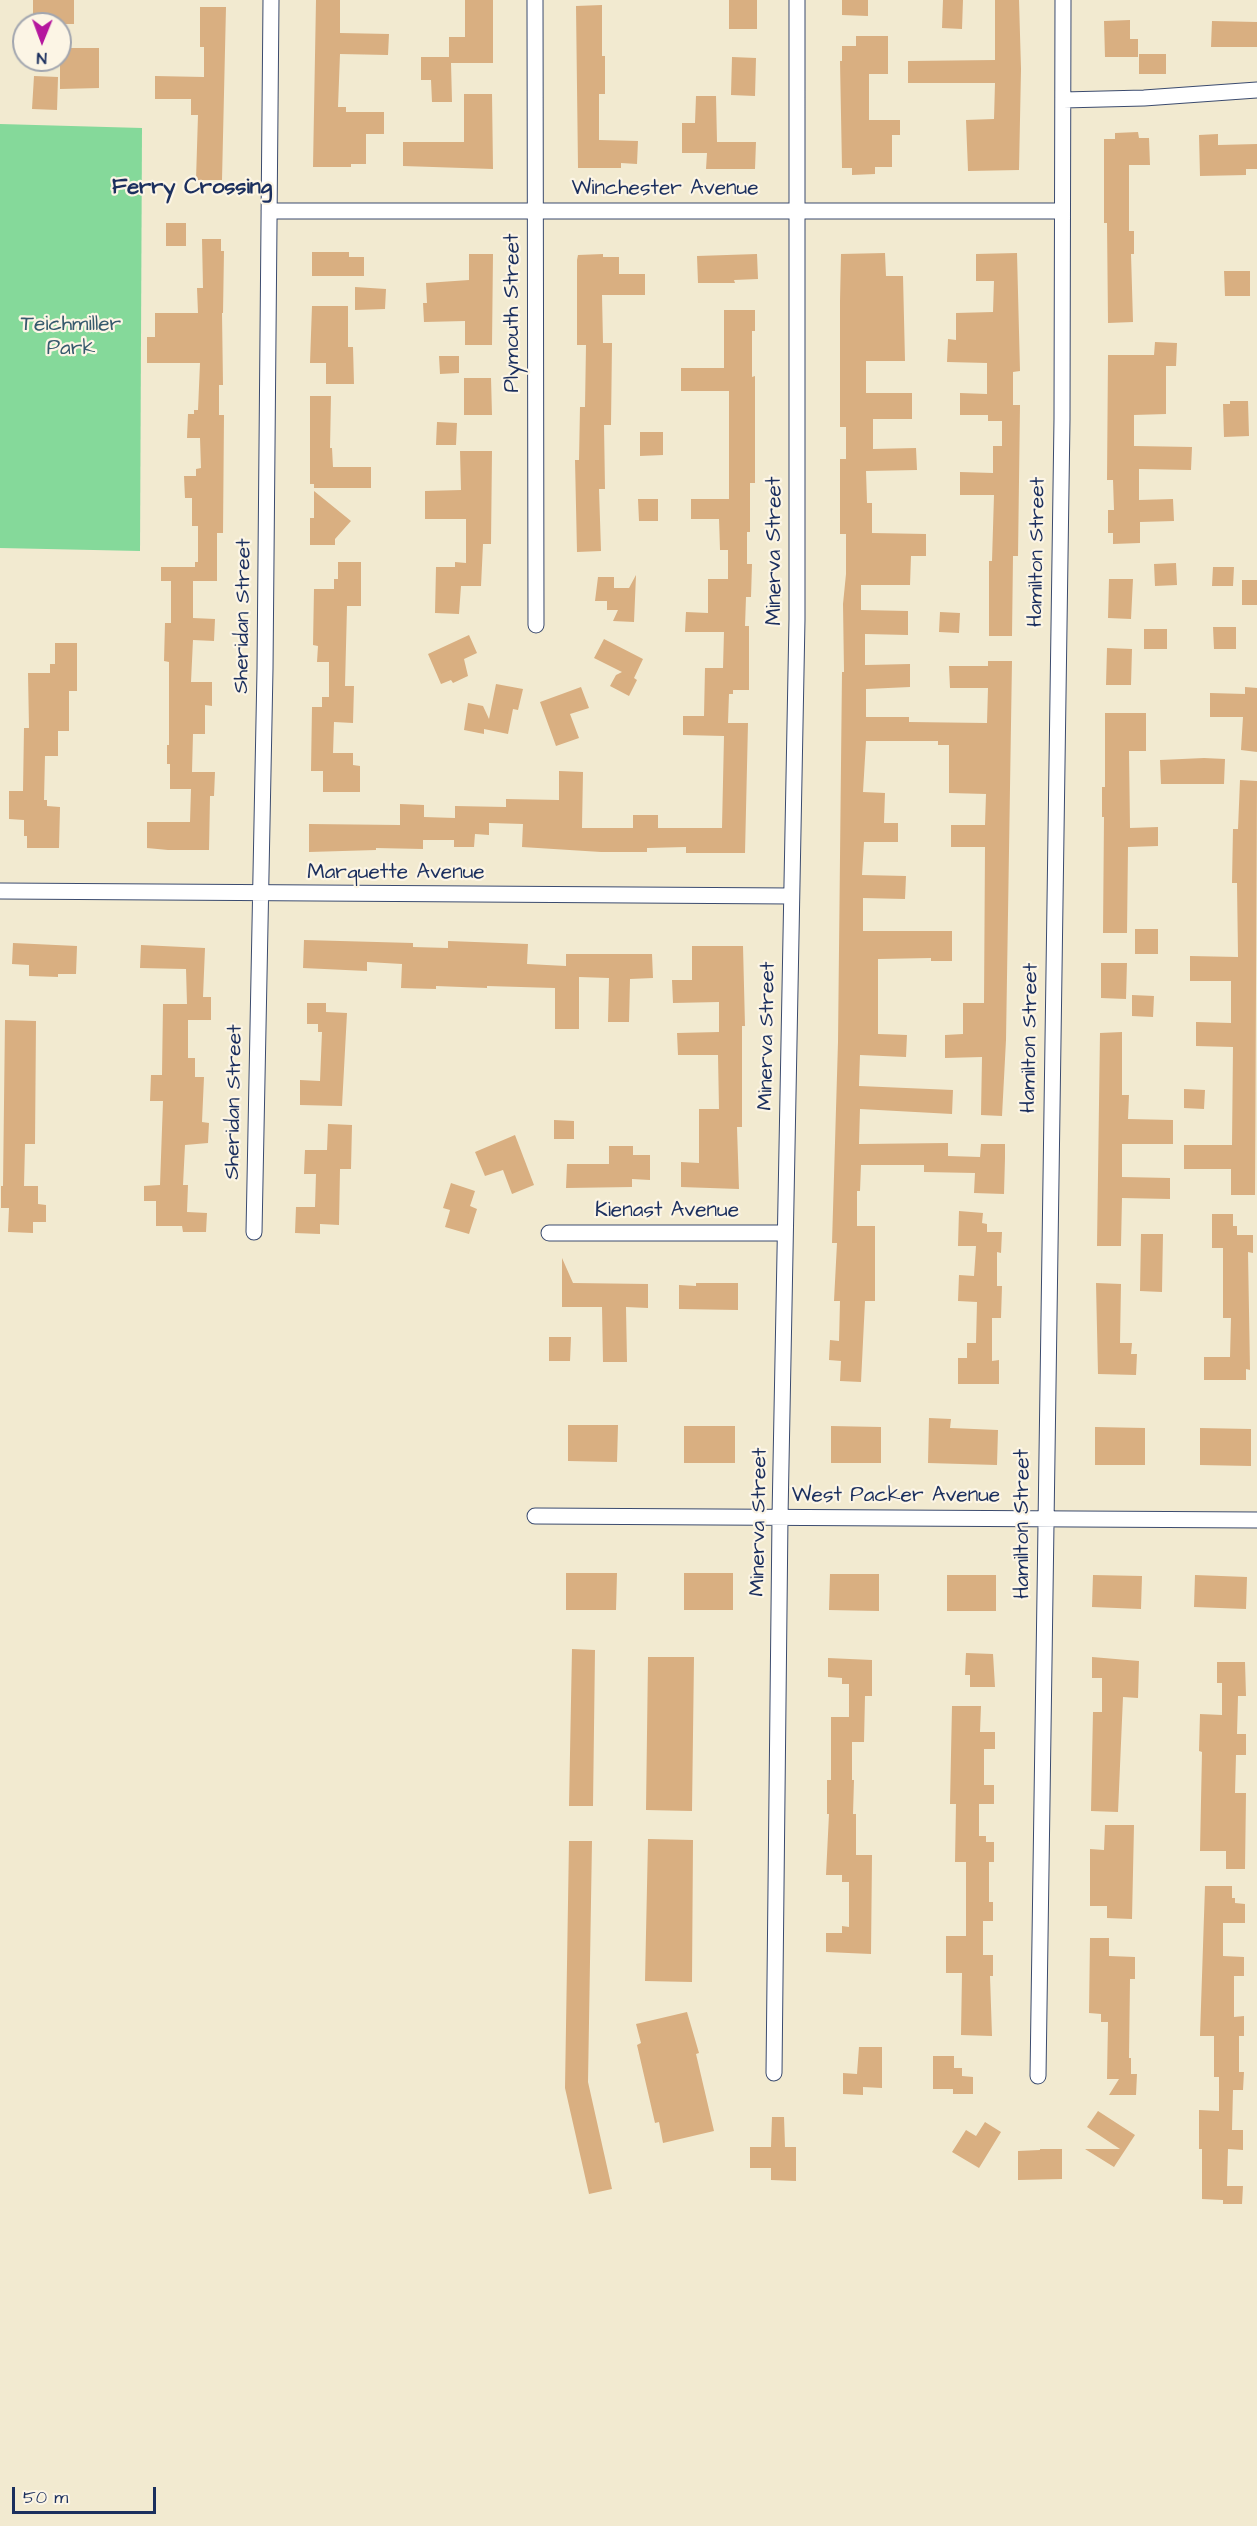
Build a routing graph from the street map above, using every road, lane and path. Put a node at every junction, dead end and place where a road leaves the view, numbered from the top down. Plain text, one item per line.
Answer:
1 (271, 0) edge
2 (535, 0) edge
3 (797, 0) edge
4 (1063, 0) edge
5 (1257, 90) edge
6 (1063, 100) junction
7 (535, 210) junction
8 (269, 211) junction
9 (798, 211) junction
10 (1061, 211) junction
11 (536, 625) dead end
12 (0, 891) edge
13 (260, 894) junction
14 (791, 896) junction
15 (254, 1232) dead end
16 (549, 1233) dead end
17 (785, 1233) junction
18 (536, 1516) dead end
19 (780, 1517) junction
20 (1045, 1519) junction
21 (1257, 1520) edge
22 (774, 2073) dead end
23 (1038, 2076) dead end

1 - 8 street, Sheridan Street
2 - 7 street, Plymouth Street
3 - 9 street, Minerva Street
4 - 6 street, Hamilton Street
5 - 6 street
6 - 10 street, Hamilton Street
7 - 8 street, Winchester Avenue
7 - 9 street, Winchester Avenue
7 - 11 street, Plymouth Street
8 - 13 street, Sheridan Street
9 - 10 street, Winchester Avenue
9 - 14 street, Minerva Street
10 - 20 street, Hamilton Street
12 - 13 street, Marquette Avenue
13 - 14 street, Marquette Avenue
13 - 15 street, Sheridan Street
14 - 17 street, Minerva Street
16 - 17 street, Kienast Avenue
17 - 19 street, Minerva Street
18 - 19 street, West Packer Avenue
19 - 20 street, West Packer Avenue
19 - 22 street, Minerva Street
20 - 21 street, West Packer Avenue
20 - 23 street, Hamilton Street

